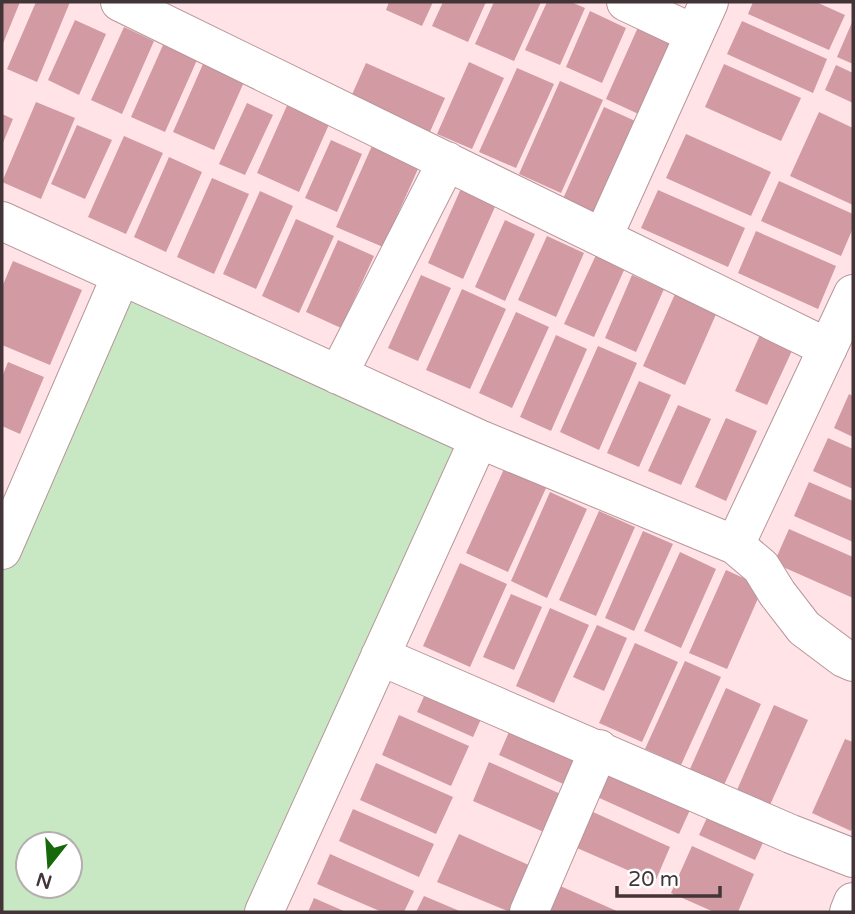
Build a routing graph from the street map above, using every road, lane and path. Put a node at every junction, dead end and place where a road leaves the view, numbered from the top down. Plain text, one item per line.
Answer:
1 (120, 2) edge
2 (626, 2) edge
3 (702, 18) edge
4 (447, 161) junction
5 (2, 221) edge
6 (603, 237) junction
7 (121, 276) junction
8 (853, 294) edge
9 (828, 348) junction
10 (338, 375) junction
11 (479, 439) junction
12 (14, 485) edge
13 (735, 545) junction
14 (2, 550) edge
15 (380, 656) junction
16 (853, 662) edge
17 (599, 749) junction
18 (853, 858) edge
19 (853, 902) edge
20 (264, 912) edge
21 (529, 912) edge
22 (849, 912) edge

1 - 4 street
2 - 3 street
3 - 6 street
4 - 6 street
4 - 10 street
5 - 7 street
6 - 9 street
7 - 10 street
7 - 12 street
8 - 9 street
9 - 13 street
10 - 11 street
11 - 13 street
11 - 15 street
12 - 14 street
13 - 16 street
15 - 17 street
15 - 20 street
17 - 18 street
17 - 21 street
19 - 22 street

